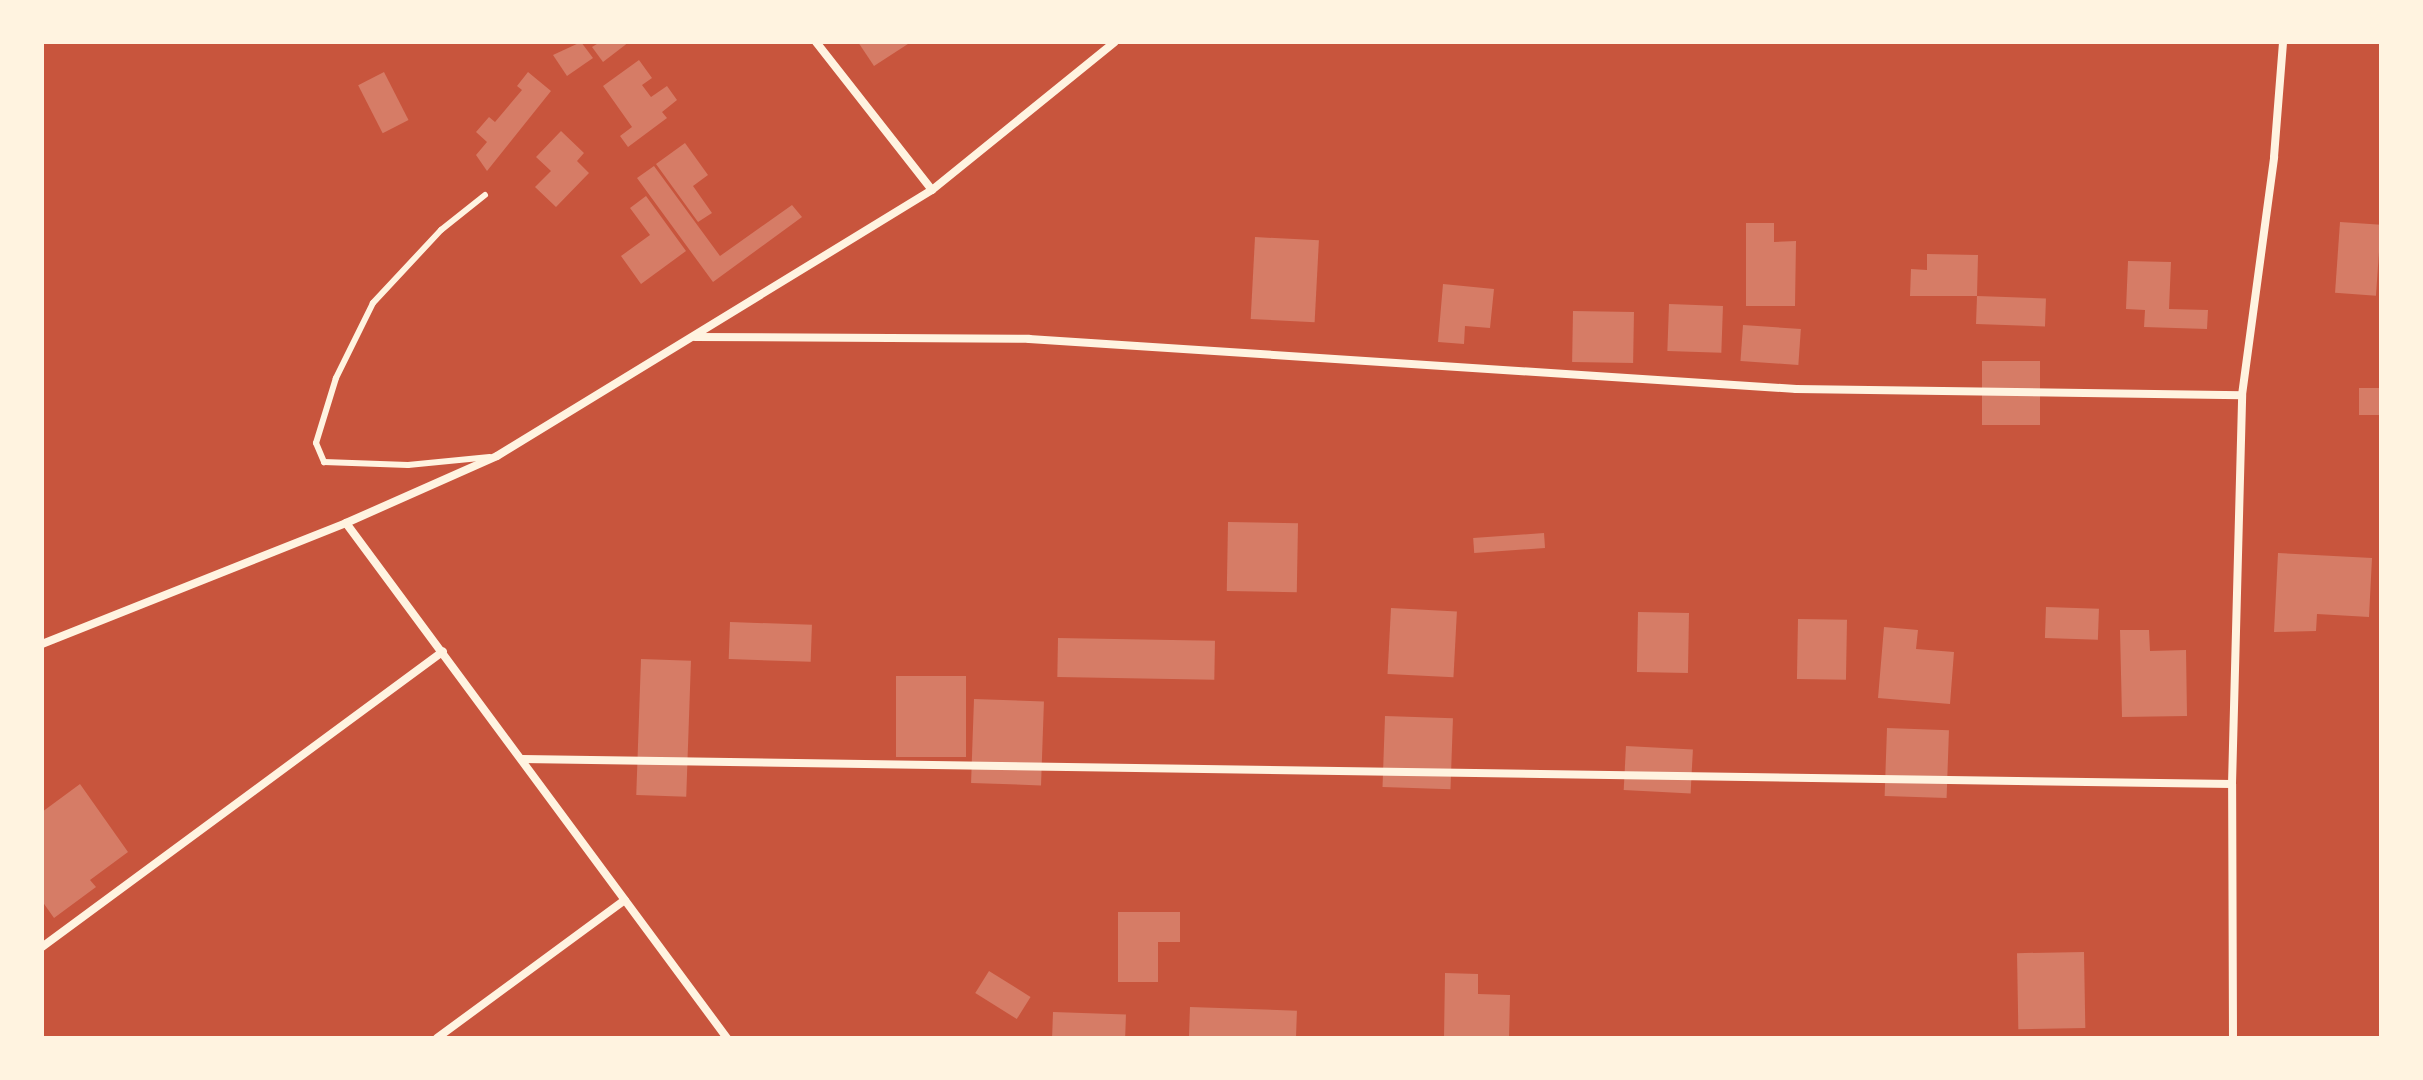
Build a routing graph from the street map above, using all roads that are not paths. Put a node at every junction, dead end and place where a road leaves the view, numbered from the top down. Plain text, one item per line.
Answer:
1 (816, 42) edge
2 (1115, 42) edge
3 (2283, 42) edge
4 (932, 190) junction
5 (485, 195) dead end
6 (695, 337) junction
7 (2242, 395) junction
8 (497, 456) junction
9 (346, 523) junction
10 (42, 644) edge
11 (443, 651) junction
12 (522, 759) junction
13 (2232, 784) junction
14 (625, 900) junction
15 (42, 947) edge
16 (437, 1038) edge
17 (727, 1038) edge
18 (2233, 1038) edge

1 - 4 street
2 - 4 street
3 - 7 street
4 - 6 street
5 - 8 lane
6 - 7 street
6 - 8 street
7 - 13 street
8 - 9 street
9 - 10 street
9 - 11 street
11 - 12 street
11 - 15 street
12 - 13 street
12 - 14 street
13 - 18 street
14 - 16 street
14 - 17 street

